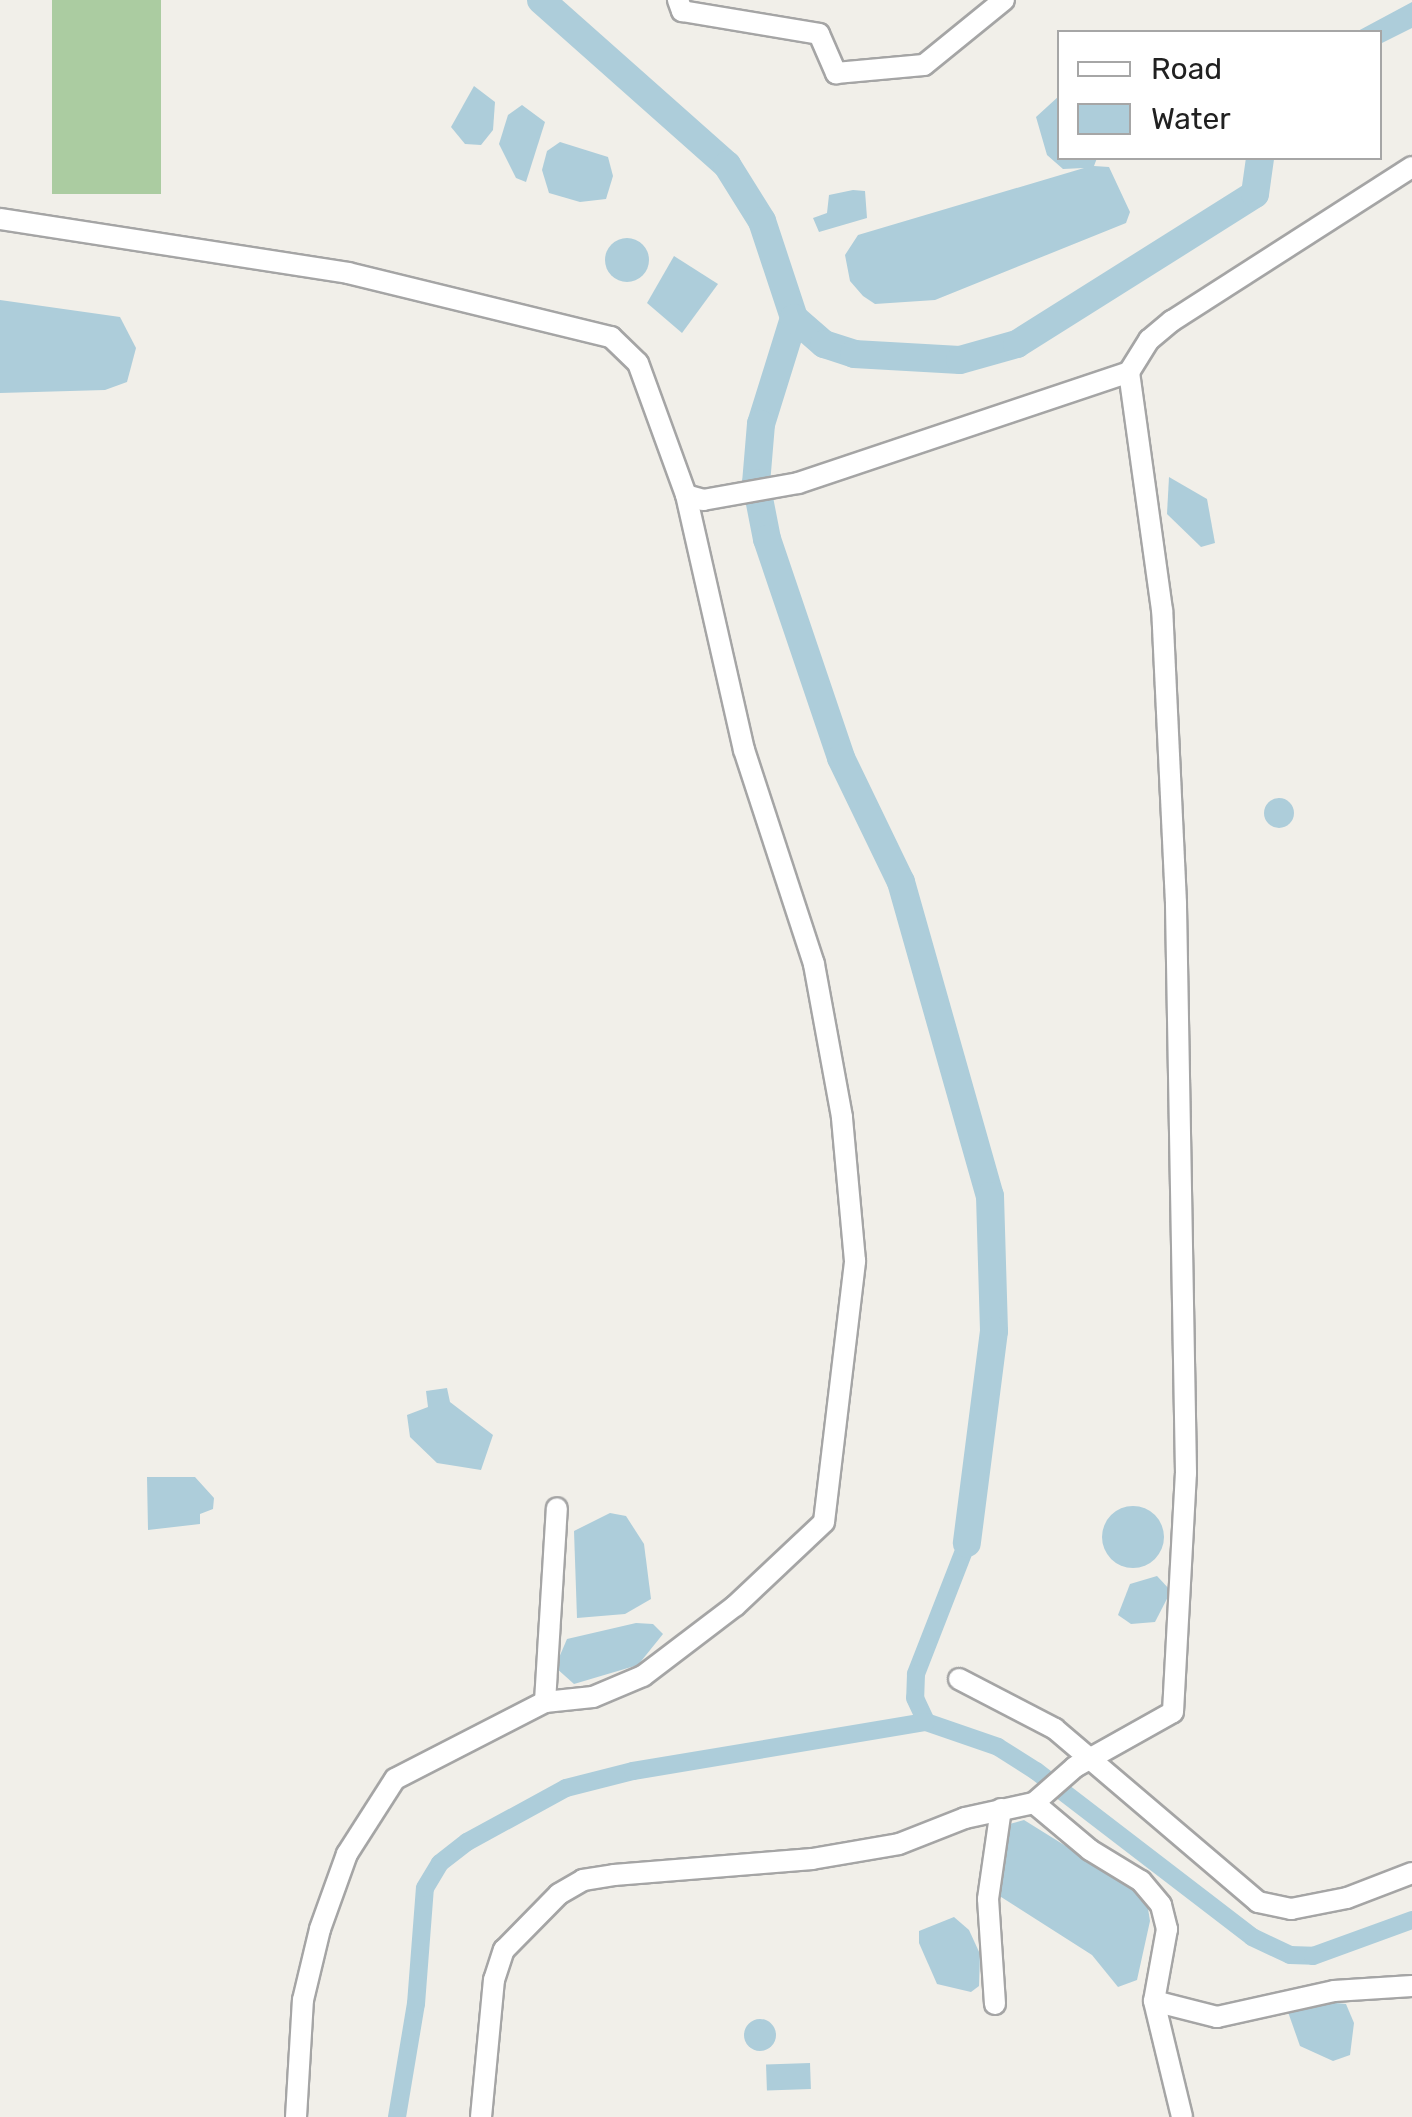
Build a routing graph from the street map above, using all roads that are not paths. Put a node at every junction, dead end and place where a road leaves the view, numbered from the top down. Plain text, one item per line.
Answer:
1 (678, 0) edge
2 (1004, 0) edge
3 (1412, 167) edge
4 (0, 219) edge
5 (1129, 372) junction
6 (686, 495) junction
7 (557, 1508) dead end
8 (959, 1679) dead end
9 (544, 1702) junction
10 (1083, 1765) junction
11 (1034, 1803) junction
12 (1001, 1808) junction
13 (1412, 1873) edge
14 (1412, 1986) edge
15 (1154, 2001) junction
16 (995, 2004) dead end
17 (296, 2117) edge
18 (481, 2117) edge
19 (1182, 2117) edge

1 - 2 street
3 - 5 street
4 - 6 street
5 - 6 street
5 - 10 street
6 - 9 street
7 - 9 street
8 - 10 street
9 - 17 street
10 - 11 street
10 - 13 street
11 - 12 street
11 - 15 street
12 - 16 street
12 - 18 street
14 - 15 street
15 - 19 street

